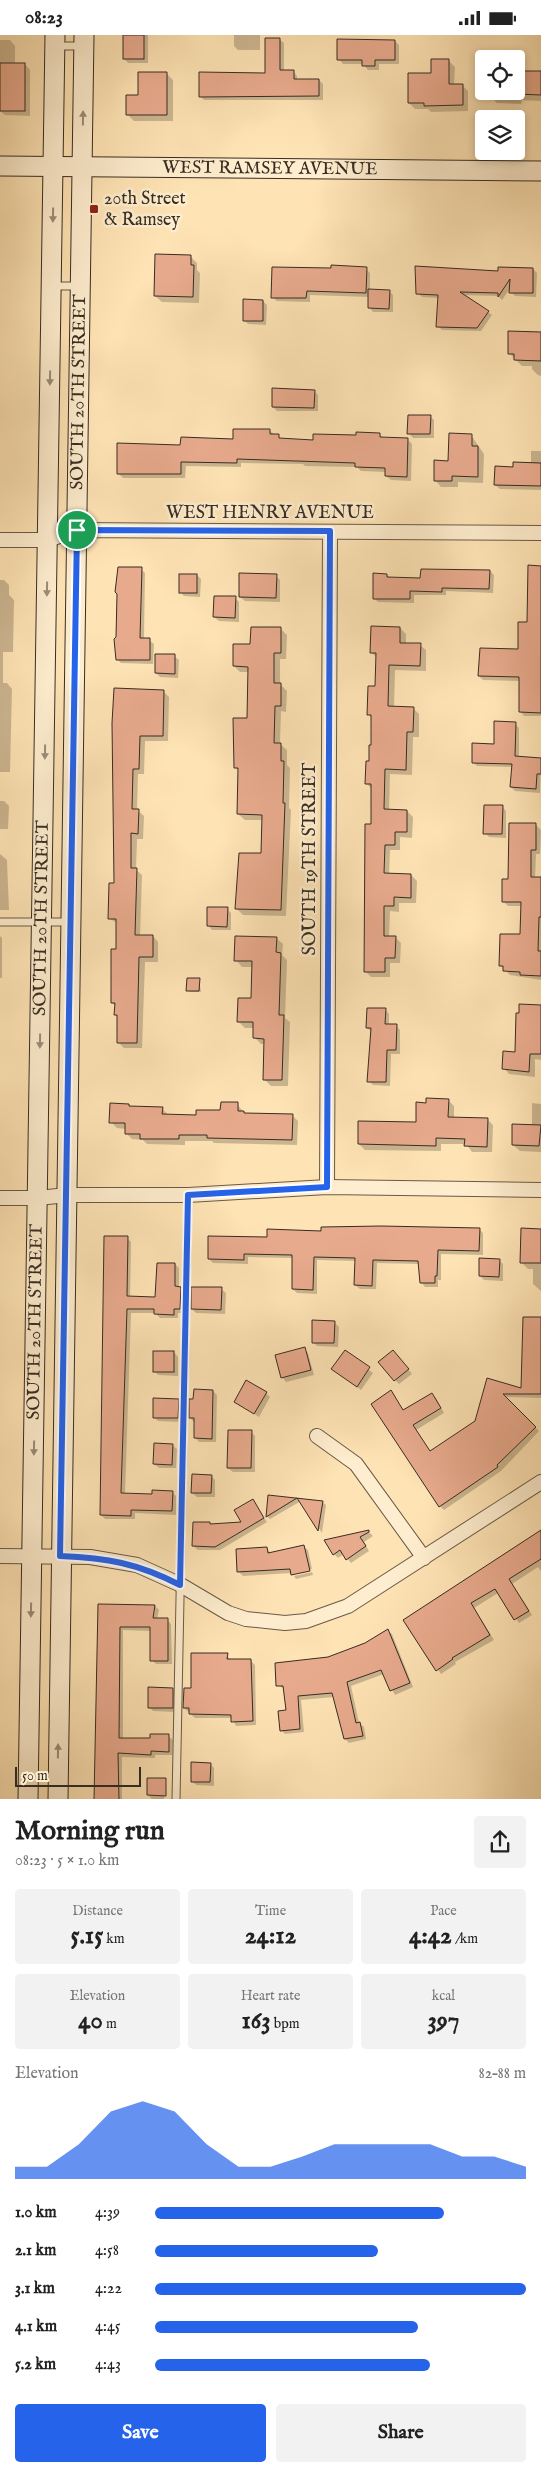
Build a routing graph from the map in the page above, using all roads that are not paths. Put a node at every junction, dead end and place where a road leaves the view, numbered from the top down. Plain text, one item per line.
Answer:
1 (55, 41) edge
2 (84, 41) edge
3 (0, 166) edge
4 (54, 167) junction
5 (82, 167) junction
6 (541, 171) edge
7 (52, 287) junction
8 (80, 287) junction
9 (77, 530) junction
10 (330, 531) junction
11 (541, 533) edge
12 (0, 540) edge
13 (48, 541) junction
14 (0, 922) edge
15 (42, 922) junction
16 (71, 922) junction
17 (327, 1187) junction
18 (541, 1190) edge
19 (67, 1195) junction
20 (188, 1195) junction
21 (0, 1198) edge
22 (38, 1199) junction
23 (317, 1436) dead end
24 (541, 1482) edge
25 (0, 1556) edge
26 (32, 1556) junction
27 (60, 1556) junction
28 (424, 1558) junction
29 (180, 1585) junction
30 (28, 1799) edge
31 (58, 1799) edge
32 (176, 1799) edge

1 - 2 lane
1 - 4 street, SOUTH 20TH STREET
5 -> 2 street, SOUTH 20TH STREET
3 - 4 street, WEST RAMSEY AVENUE
4 - 5 street, WEST RAMSEY AVENUE
4 -> 7 street, SOUTH 20TH STREET
5 - 6 street, WEST RAMSEY AVENUE
5 - 8 street, SOUTH 20TH STREET
7 - 8 lane
7 -> 13 street, SOUTH 20TH STREET
8 - 9 street, SOUTH 20TH STREET
9 - 10 street, WEST HENRY AVENUE
9 - 13 street, WEST HENRY AVENUE
9 - 16 street, SOUTH 20TH STREET
10 - 11 street, WEST HENRY AVENUE
10 - 17 street, SOUTH 19TH STREET
12 - 13 street, WEST HENRY AVENUE
13 -> 15 street, SOUTH 20TH STREET
14 - 15 lane
15 - 16 lane
15 -> 22 street, SOUTH 20TH STREET
16 - 19 street, SOUTH 20TH STREET
17 - 18 street
17 - 20 street
19 - 20 street
19 - 22 street
19 - 27 street, SOUTH 20TH STREET
20 - 29 lane
21 - 22 street
22 -> 26 street, SOUTH 20TH STREET
23 - 28 street
24 - 28 street
25 - 26 street
26 - 27 street
26 -> 30 street, SOUTH 20TH STREET
27 - 29 street
31 -> 27 street, SOUTH 20TH STREET
28 - 29 street
29 - 32 lane

